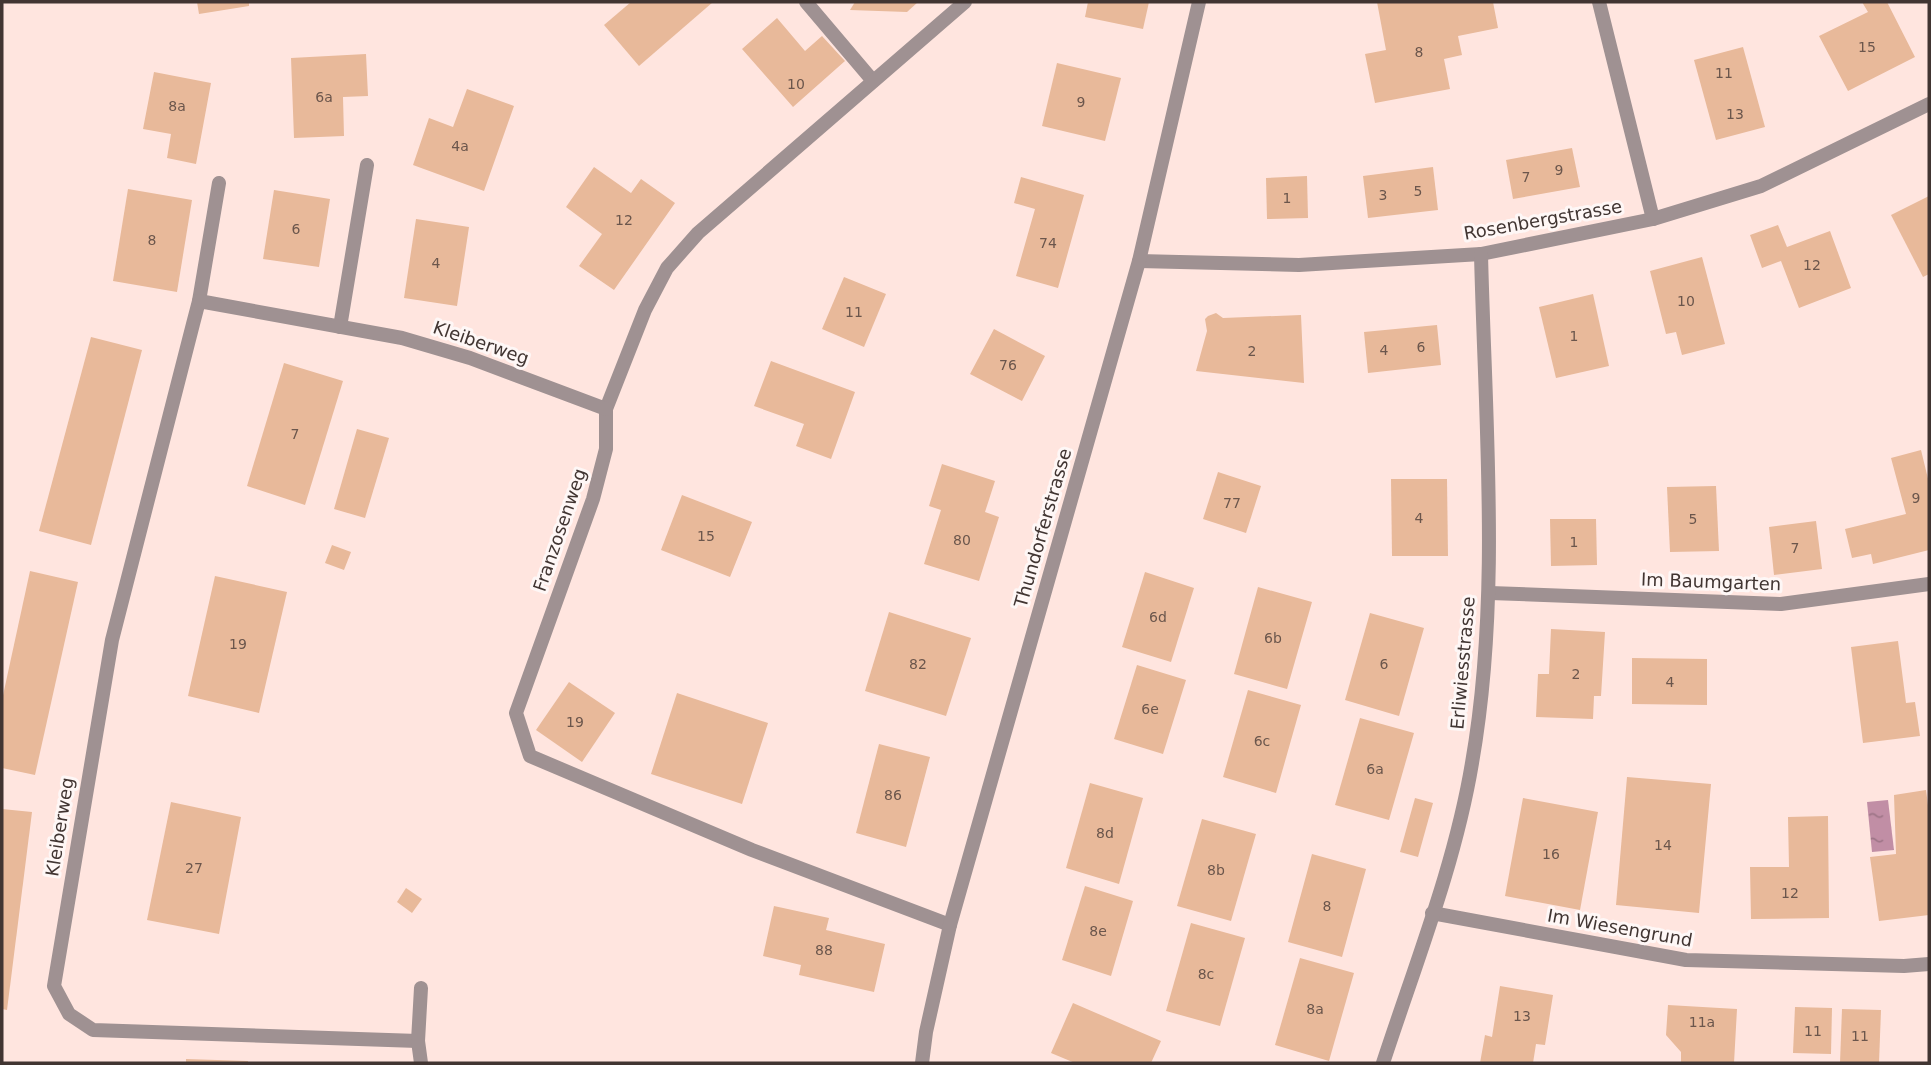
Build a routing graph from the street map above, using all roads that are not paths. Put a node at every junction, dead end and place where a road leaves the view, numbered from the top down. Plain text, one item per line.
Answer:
1 (806, 2) edge
2 (965, 2) edge
3 (1199, 2) edge
4 (1599, 2) edge
5 (873, 81) junction
6 (1929, 104) edge
7 (367, 165) dead end
8 (219, 183) dead end
9 (1653, 219) junction
10 (1481, 254) junction
11 (1139, 261) junction
12 (200, 301) junction
13 (340, 327) junction
14 (606, 409) junction
15 (1929, 584) edge
16 (1490, 593) junction
17 (1432, 913) junction
18 (950, 925) junction
19 (1929, 964) edge
20 (421, 988) dead end
21 (418, 1041) junction
22 (421, 1063) edge
23 (922, 1063) edge
24 (1383, 1063) edge

1 - 5 street
2 - 5 street, Franzosenweg
3 - 11 street, Thundorferstrasse
4 - 9 street
5 - 14 street, Franzosenweg
6 - 9 street, Rosenbergstrasse
7 - 13 street
8 - 12 street, Kleiberweg
9 - 10 street, Rosenbergstrasse
10 - 11 street, Rosenbergstrasse
10 - 16 street, Erliwiesstrasse
11 - 18 street, Thundorferstrasse
12 - 13 street, Kleiberweg
12 - 21 street, Kleiberweg
13 - 14 street, Kleiberweg
14 - 18 street, Franzosenweg
15 - 16 street, Im Baumgarten
16 - 17 street, Erliwiesstrasse
17 - 19 street, Im Wiesengrund
17 - 24 street, Erliwiesstrasse
18 - 23 street, Thundorferstrasse
20 - 21 street
21 - 22 street

